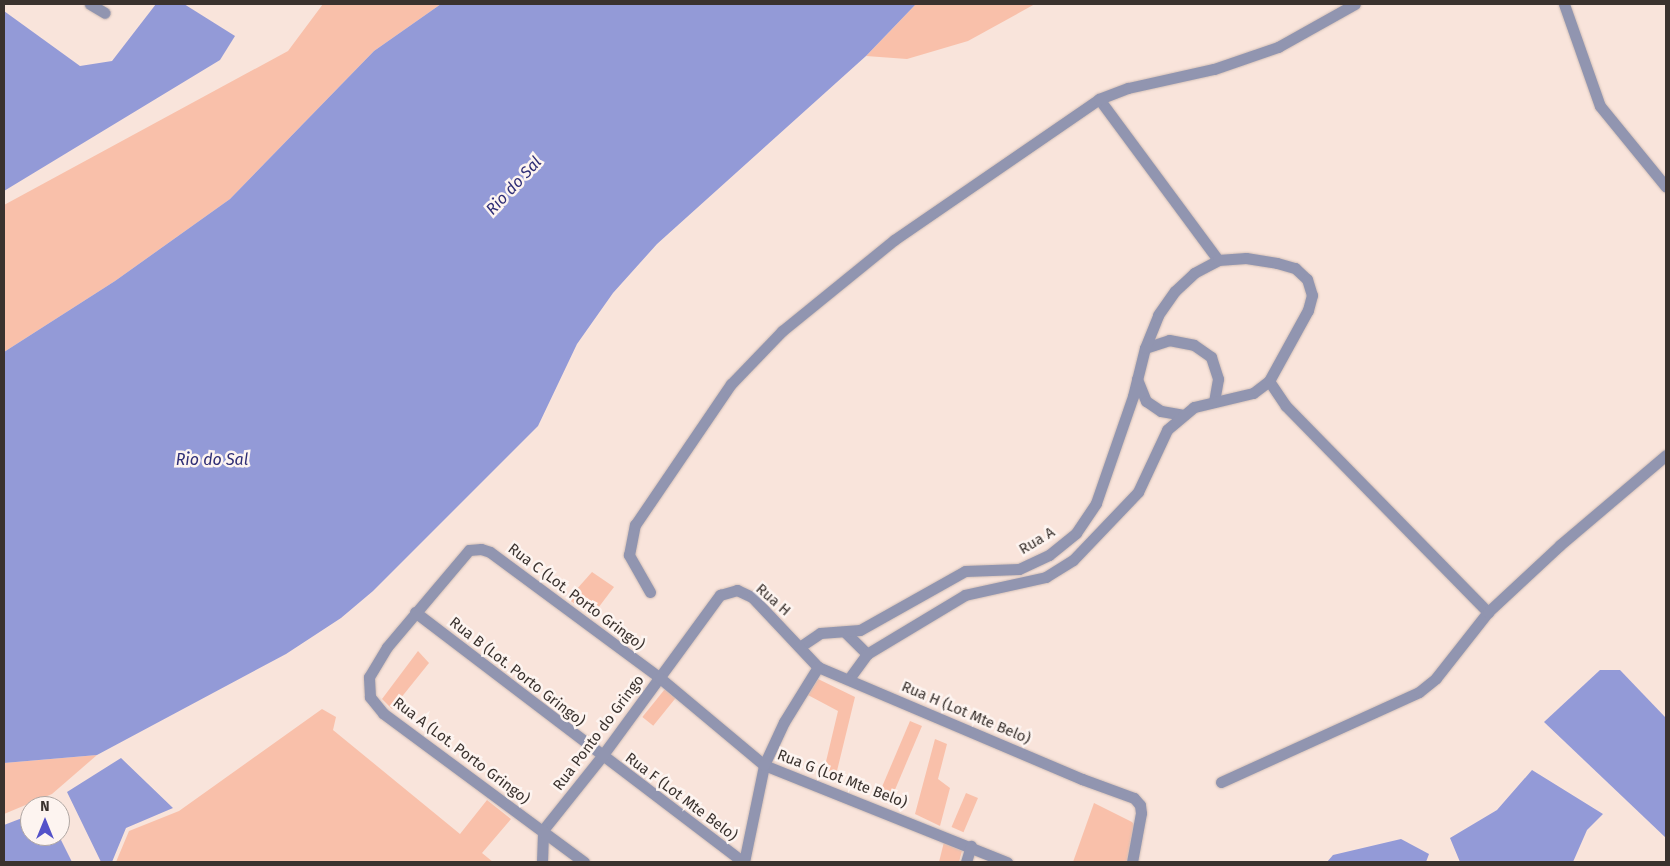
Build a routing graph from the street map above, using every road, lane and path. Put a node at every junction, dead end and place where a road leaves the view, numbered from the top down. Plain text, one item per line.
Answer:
1 (90, 4) edge
2 (1355, 4) edge
3 (1564, 4) edge
4 (105, 13) dead end
5 (1099, 99) junction
6 (1666, 187) edge
7 (1218, 260) junction
8 (1145, 348) junction
9 (1137, 378) junction
10 (1269, 381) junction
11 (1146, 401) junction
12 (1214, 402) junction
13 (1161, 411) junction
14 (1184, 415) junction
15 (1124, 418) junction
16 (1167, 430) junction
17 (1666, 455) edge
18 (650, 592) dead end
19 (720, 595) joint
20 (415, 612) junction
21 (1488, 612) junction
22 (846, 633) junction
23 (802, 646) junction
24 (867, 654) junction
25 (818, 667) junction
26 (660, 678) junction
27 (849, 679) junction
28 (602, 756) junction
29 (764, 765) junction
30 (1221, 782) dead end
31 (543, 830) junction
32 (971, 846) junction
33 (542, 862) edge
34 (584, 862) edge
35 (743, 862) edge
36 (966, 862) edge
37 (1007, 862) edge
38 (1132, 862) edge

1 - 4 street
2 - 5 street
3 - 6 street
5 - 7 street
5 - 18 street
7 - 8 street, Rua A
7 - 10 street
8 - 9 street, Rua A
8 - 12 street
9 - 11 street
9 - 15 street, Rua A
10 - 12 street
10 - 21 street
11 - 13 street
11 - 15 street
12 - 14 street
13 - 14 street
13 - 16 street
14 - 16 street
15 - 22 street, Rua A
16 - 24 street
17 - 21 street
19 - 23 street, Rua H
19 - 26 street, Rua Ponto do Gringo
20 - 26 street, Rua C (Lot. Porto Gringo)
20 - 28 street, Rua B (Lot. Porto Gringo)
20 - 31 street, Rua A (Lot. Porto Gringo)
21 - 30 street
22 - 23 street, Rua A
22 - 24 street
23 - 25 street
24 - 27 street
25 - 27 street, Rua H (Lot Mte Belo)
25 - 29 street
26 - 28 street, Rua Ponto do Gringo
26 - 29 street, Rua G (Lot Mte Belo)
27 - 38 street, Rua H (Lot Mte Belo)
28 - 31 street, Rua Ponto do Gringo
28 - 35 street, Rua F (Lot Mte Belo)
29 - 32 street, Rua G (Lot Mte Belo)
29 - 35 street
31 - 33 street
31 - 34 street, Rua A (Lot. Porto Gringo)
32 - 36 street
32 - 37 street, Rua G (Lot Mte Belo)

